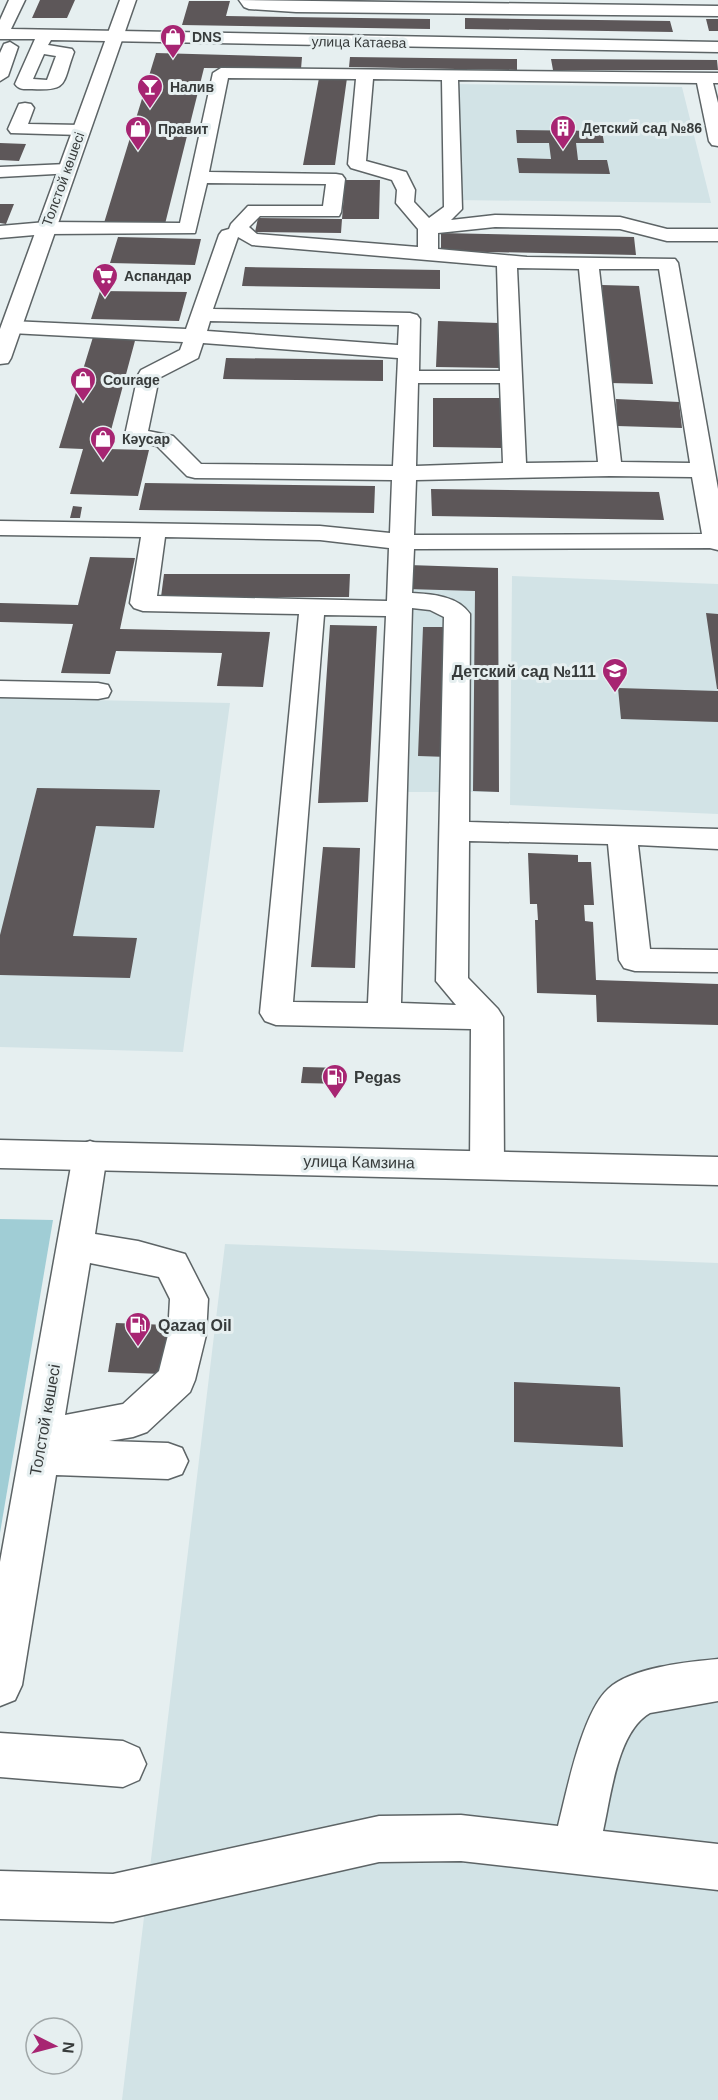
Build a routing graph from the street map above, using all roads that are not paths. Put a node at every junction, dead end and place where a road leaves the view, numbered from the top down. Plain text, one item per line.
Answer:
1 (17, 0) edge
2 (128, 0) edge
3 (247, 0) edge
4 (690, 10) junction
5 (718, 11) edge
6 (4, 17) edge
7 (447, 21) edge
8 (114, 36) junction
9 (4, 38) edge
10 (42, 42) junction
11 (337, 42) junction
12 (538, 45) junction
13 (710, 47) edge
14 (334, 74) junction
15 (365, 74) junction
16 (450, 75) junction
17 (0, 76) edge
18 (540, 76) junction
19 (711, 78) edge
20 (0, 82) edge
21 (23, 84) junction
22 (25, 108) dead end
23 (81, 130) junction
24 (718, 141) edge
25 (67, 169) junction
26 (0, 172) edge
27 (199, 177) junction
28 (46, 228) junction
29 (428, 228) junction
30 (188, 229) junction
31 (0, 232) edge
32 (667, 235) junction
33 (718, 235) edge
34 (240, 237) junction
35 (428, 254) junction
36 (507, 261) junction
37 (588, 263) junction
38 (668, 263) junction
39 (198, 326) junction
40 (11, 327) junction
41 (0, 358) edge
42 (409, 364) junction
43 (511, 377) junction
44 (610, 469) junction
45 (515, 470) junction
46 (703, 470) junction
47 (405, 473) junction
48 (0, 528) edge
49 (154, 530) junction
50 (403, 542) junction
51 (716, 542) edge
52 (400, 604) junction
53 (312, 607) junction
54 (0, 689) edge
55 (98, 691) dead end
56 (454, 831) junction
57 (622, 835) junction
58 (718, 839) edge
59 (718, 961) edge
60 (384, 1015) junction
61 (487, 1017) junction
62 (0, 1154) edge
63 (90, 1155) junction
64 (487, 1165) junction
65 (718, 1171) edge
66 (75, 1246) junction
67 (41, 1447) junction
68 (168, 1461) dead end
69 (718, 1680) edge
70 (0, 1685) edge
71 (0, 1755) edge
72 (123, 1764) dead end
73 (576, 1850) junction
74 (718, 1867) edge
75 (0, 1895) edge

1 - 6 main road
2 - 8 main road, Толстой көшесі
3 - 7 main road
4 - 5 main road
4 - 7 main road
4 - 13 main road
6 - 9 main road
7 - 11 main road, улица Катаева
7 - 12 main road, улица Катаева
8 - 10 main road, улица Катаева
8 - 11 main road, улица Катаева
8 - 23 main road, Толстой көшесі
9 - 10 main road, улица Катаева
9 - 17 main road
10 - 21 main road
10 - 21 main road
11 - 14 main road
12 - 13 main road, улица Катаева
12 - 18 main road
14 - 15 main road
14 - 27 main road
15 - 16 main road
15 - 29 main road
16 - 18 main road
16 - 29 main road
18 - 19 main road
19 - 24 main road
20 - 21 main road
22 - 23 main road
23 - 25 main road, Толстой көшесі
25 - 26 main road
25 - 28 main road, Толстой көшесі
27 - 30 main road
27 - 34 main road
28 - 30 main road
28 - 31 main road
28 - 40 main road, Толстой көшесі
29 - 32 main road
29 - 35 main road
30 - 34 main road
32 - 33 main road
32 - 38 main road
34 - 35 main road
34 - 39 main road
35 - 36 main road
36 - 37 main road
36 - 43 main road
37 - 38 main road
37 - 44 main road
38 - 46 main road
39 - 40 main road
39 - 42 main road
39 - 47 main road
40 - 41 main road, Толстой көшесі
42 - 43 main road
42 - 47 main road
43 - 45 main road
44 - 45 main road
44 - 46 main road
45 - 47 main road
46 - 51 main road
47 - 50 main road
48 - 49 main road
49 - 50 main road
49 - 53 main road
50 - 51 main road
50 - 52 main road
52 - 53 main road
52 - 56 main road
52 - 60 main road
53 - 60 main road
54 - 55 main road
56 - 57 main road
56 - 61 main road
57 - 58 main road
57 - 59 main road
60 - 61 main road
61 - 64 main road
62 - 63 main road, улица Камзина
63 - 64 main road, улица Камзина
63 - 66 main road, Толстой көшесі
64 - 65 main road, улица Камзина
66 - 67 main road, Толстой көшесі
66 - 67 main road
67 - 68 main road
67 - 70 main road, Толстой көшесі
69 - 73 main road
71 - 72 main road
73 - 74 main road
73 - 75 main road

